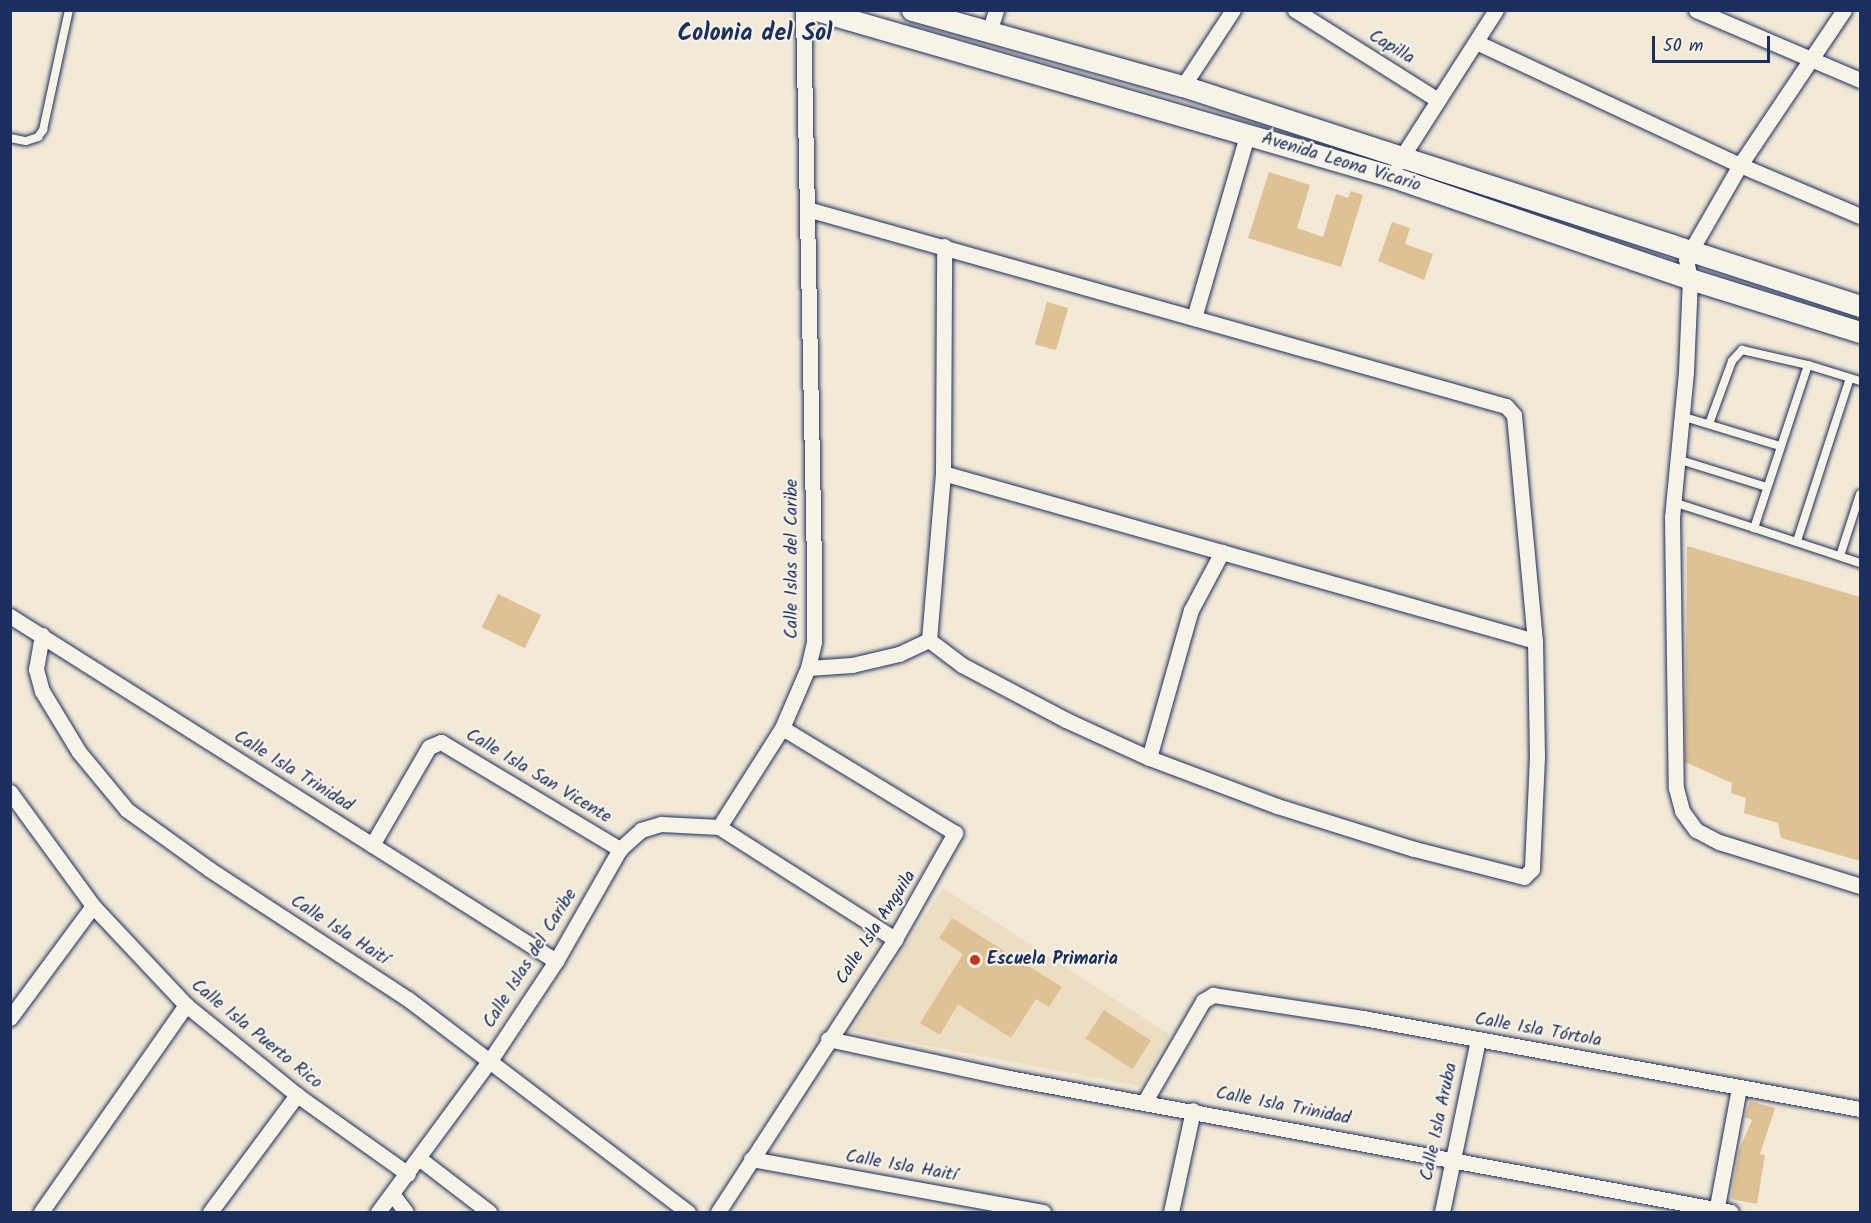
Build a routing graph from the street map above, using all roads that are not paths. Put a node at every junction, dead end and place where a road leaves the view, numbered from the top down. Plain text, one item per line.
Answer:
1 (69, 10) edge
2 (803, 10) edge
3 (816, 10) edge
4 (912, 10) edge
5 (996, 10) edge
6 (1233, 10) edge
7 (1295, 10) edge
8 (1496, 10) edge
9 (1696, 10) edge
10 (1844, 10) edge
11 (989, 32) junction
12 (1476, 42) junction
13 (1811, 59) junction
14 (1860, 80) edge
15 (1183, 86) junction
16 (1438, 100) junction
17 (1247, 135) junction
18 (10, 138) edge
19 (1403, 154) junction
20 (1740, 165) junction
21 (1390, 176) junction
22 (807, 209) junction
23 (1860, 216) edge
24 (944, 246) junction
25 (1688, 252) junction
26 (1690, 279) junction
27 (1860, 306) edge
28 (1194, 318) junction
29 (1860, 332) edge
30 (1808, 365) junction
31 (1850, 378) junction
32 (1860, 381) edge
33 (1680, 416) junction
34 (1709, 424) junction
35 (1780, 446) junction
36 (1676, 459) junction
37 (943, 473) junction
38 (1767, 487) junction
39 (1860, 494) edge
40 (1673, 502) junction
41 (1754, 528) junction
42 (1797, 541) junction
43 (1222, 552) junction
44 (1840, 556) junction
45 (1860, 563) edge
46 (10, 616) edge
47 (42, 635) junction
48 (929, 640) junction
49 (1535, 641) junction
50 (808, 668) junction
51 (782, 728) junction
52 (1149, 758) junction
53 (12, 796) edge
54 (719, 827) junction
55 (372, 844) junction
56 (620, 849) junction
57 (1860, 886) edge
58 (93, 906) junction
59 (895, 939) junction
60 (556, 961) junction
61 (186, 1005) junction
62 (10, 1018) edge
63 (828, 1039) junction
64 (1478, 1040) junction
65 (491, 1059) junction
66 (1739, 1088) junction
67 (297, 1095) junction
68 (1144, 1101) junction
69 (1860, 1109) edge
70 (1193, 1110) junction
71 (420, 1159) junction
72 (751, 1159) junction
73 (1452, 1159) junction
74 (408, 1174) junction
75 (393, 1195) junction
76 (41, 1212) edge
77 (210, 1212) edge
78 (378, 1212) edge
79 (406, 1212) edge
80 (489, 1212) edge
81 (688, 1212) edge
82 (718, 1212) edge
83 (1043, 1212) edge
84 (1172, 1212) edge
85 (1442, 1212) edge
86 (1721, 1212) edge

1 - 18 lane
2 - 22 street, Calle Islas del Caribe
3 - 17 street, Avenida Leona Vicario
4 - 11 street, Avenida Leona Vicario
5 - 11 street
6 - 15 street
7 - 16 street, Capilla
8 - 12 street
9 - 13 street
10 - 13 street
11 - 15 street, Avenida Leona Vicario
12 - 16 street
12 - 20 street
13 - 14 street
13 - 20 street
15 - 19 street, Avenida Leona Vicario
16 - 19 street
17 - 21 street, Avenida Leona Vicario
17 - 28 street
19 - 21 street
19 - 25 street, Avenida Leona Vicario
20 - 23 street
20 - 25 street
21 - 26 street, Avenida Leona Vicario
22 - 24 street
22 - 50 street, Calle Islas del Caribe
24 - 28 street
24 - 37 street
25 - 26 street
25 - 27 street, Avenida Leona Vicario
26 - 29 street, Avenida Leona Vicario
26 - 33 street
28 - 49 street
30 - 31 lane
30 - 34 lane
30 - 35 lane
31 - 32 lane
31 - 42 lane
33 - 34 lane
33 - 36 street
34 - 35 lane
35 - 38 lane
36 - 38 lane
36 - 40 street
37 - 43 street
37 - 48 street
38 - 41 lane
39 - 44 lane
40 - 41 lane
40 - 57 street
41 - 42 lane
42 - 44 lane
43 - 49 street
43 - 52 street
44 - 45 lane
46 - 47 street, Calle Isla Trinidad
47 - 55 street, Calle Isla Trinidad
47 - 65 street, Calle Isla Haití
48 - 50 street
48 - 52 street
49 - 52 street
50 - 51 street, Calle Islas del Caribe
51 - 54 street, Calle Islas del Caribe
51 - 59 street, Calle Isla Anguila
53 - 58 street, Calle Isla Puerto Rico
54 - 56 street, Calle Islas del Caribe
54 - 59 street
55 - 56 street, Calle Isla San Vicente
55 - 60 street, Calle Isla Trinidad
56 - 60 street, Calle Islas del Caribe
58 - 61 street, Calle Isla Puerto Rico
58 - 62 street
59 - 63 street, Calle Isla Anguila
60 - 65 street, Calle Islas del Caribe
61 - 67 street, Calle Isla Puerto Rico
61 - 76 street
63 - 68 street, Calle Isla Trinidad
63 - 72 street, Calle Isla Anguila
64 - 66 street, Calle Isla Tórtola
64 - 68 street, Calle Isla Tórtola
64 - 73 street, Calle Isla Aruba
65 - 71 street, Calle Islas del Caribe
65 - 81 street, Calle Isla Haití
66 - 69 street, Calle Isla Tórtola
66 - 86 street
67 - 74 street, Calle Isla Puerto Rico
67 - 77 street
68 - 70 street, Calle Isla Trinidad
70 - 73 street, Calle Isla Trinidad
70 - 84 street
71 - 74 street, Calle Islas del Caribe
71 - 80 street
72 - 82 street, Calle Isla Anguila
72 - 83 street, Calle Isla Haití
73 - 85 street, Calle Isla Aruba
73 - 86 street, Calle Isla Trinidad
74 - 75 street, Calle Islas del Caribe
75 - 78 street, Calle Islas del Caribe
75 - 79 street

